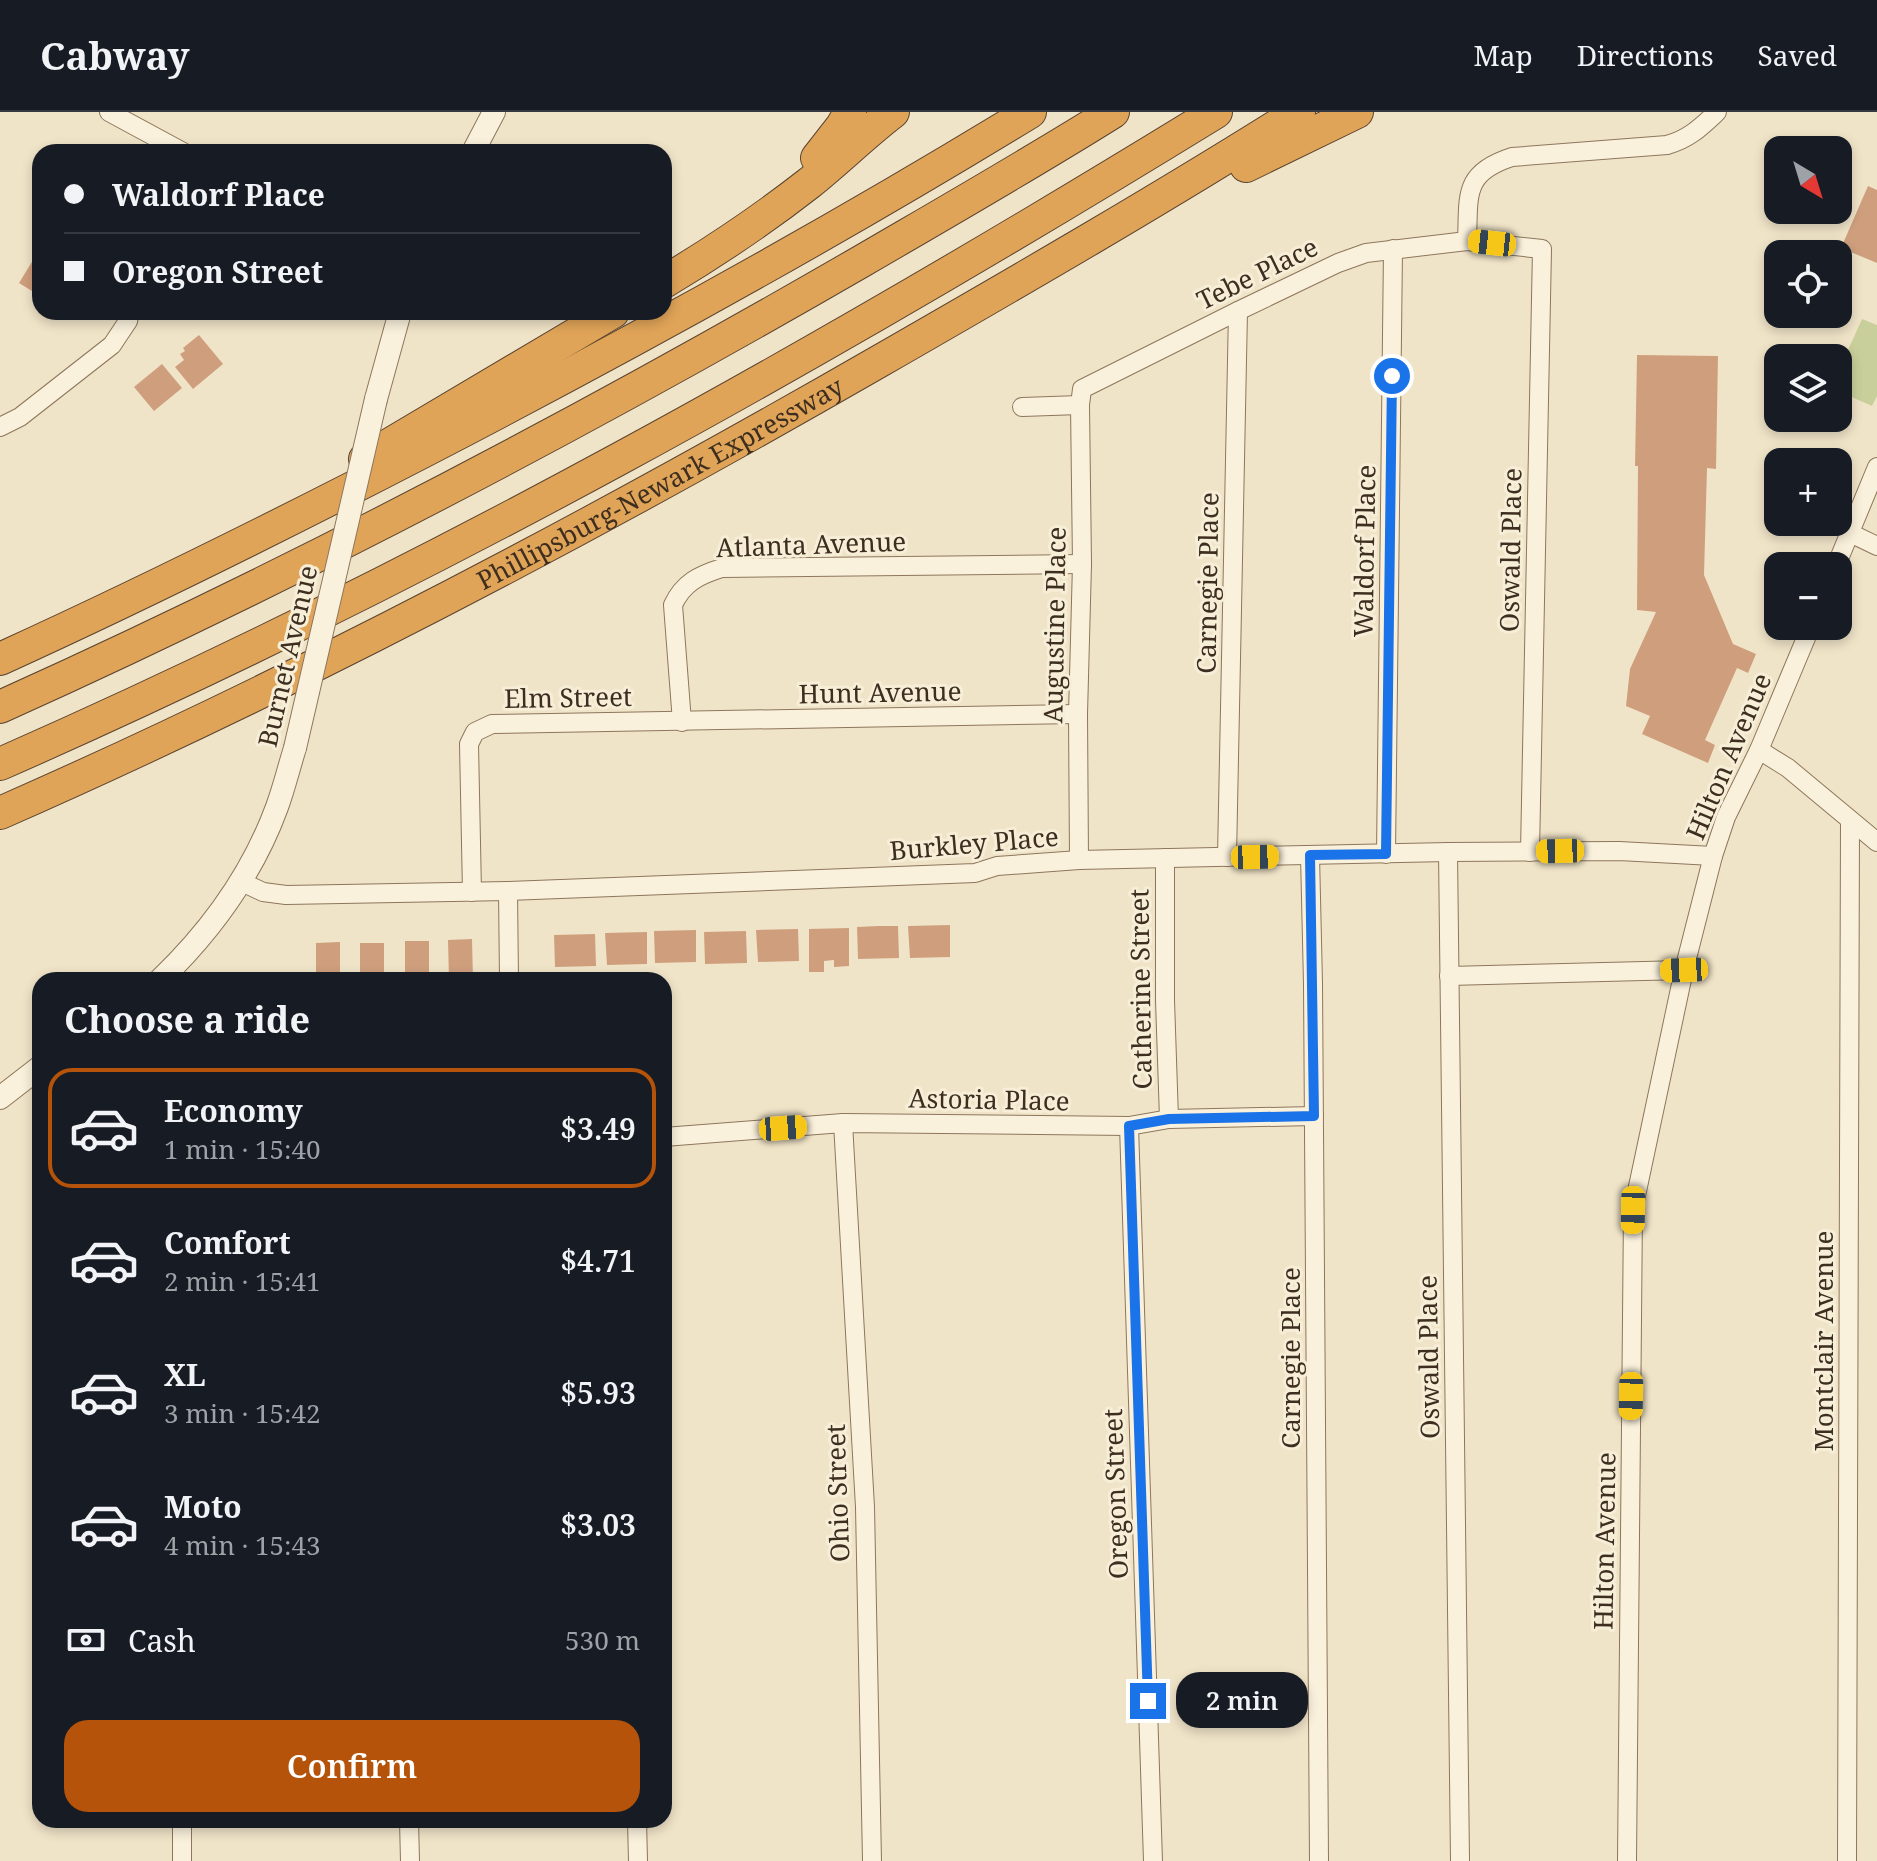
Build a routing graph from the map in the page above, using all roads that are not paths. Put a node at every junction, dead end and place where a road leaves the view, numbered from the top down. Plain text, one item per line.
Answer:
1 (109, 112) edge
2 (494, 112) edge
3 (850, 112) edge
4 (893, 112) edge
5 (1030, 112) edge
6 (1113, 112) edge
7 (1216, 112) edge
8 (1299, 112) edge
9 (1357, 112) edge
10 (1717, 112) edge
11 (168, 144) edge
12 (477, 144) edge
13 (775, 209) junction
14 (1087, 240) junction
15 (1467, 241) junction
16 (1393, 249) junction
17 (1542, 249) joint
18 (672, 277) edge
19 (1238, 311) junction
20 (672, 319) edge
21 (128, 320) edge
22 (398, 320) edge
23 (599, 320) edge
24 (671, 320) edge
25 (1081, 397) junction
26 (1022, 407) dead end
27 (0, 427) edge
28 (1877, 467) edge
29 (1852, 528) edge
30 (1852, 534) edge
31 (1877, 546) edge
32 (232, 549) junction
33 (1082, 564) junction
34 (1805, 640) edge
35 (0, 659) edge
36 (0, 707) edge
37 (1078, 714) junction
38 (682, 722) junction
39 (1759, 750) junction
40 (0, 764) edge
41 (0, 813) edge
42 (1850, 820) junction
43 (1877, 842) edge
44 (1448, 852) junction
45 (1530, 852) junction
46 (1386, 854) junction
47 (1310, 855) junction
48 (1713, 856) junction
49 (1227, 857) junction
50 (1165, 858) junction
51 (1079, 860) junction
52 (242, 882) junction
53 (508, 891) junction
54 (472, 892) junction
55 (1684, 970) junction
56 (168, 972) edge
57 (509, 972) edge
58 (1449, 976) junction
59 (32, 1073) edge
60 (0, 1098) edge
61 (1314, 1116) junction
62 (1169, 1119) junction
63 (843, 1123) junction
64 (1129, 1126) junction
65 (672, 1136) edge
66 (182, 1828) edge
67 (409, 1828) edge
68 (637, 1828) edge
69 (182, 1861) edge
70 (410, 1861) edge
71 (638, 1861) edge
72 (872, 1861) edge
73 (1153, 1861) edge
74 (1319, 1861) edge
75 (1460, 1861) edge
76 (1627, 1861) edge
77 (1847, 1861) edge

1 - 11 street
2 - 12 street
3 - 13 highway
4 - 13 highway
5 - 20 highway
6 - 36 highway
7 - 40 highway, Phillipsburg-Newark Expressway
8 - 14 highway, Phillipsburg-Newark Expressway
9 - 14 highway
10 - 15 street
13 - 18 highway
14 - 41 highway, Phillipsburg-Newark Expressway
15 - 16 street, Tebe Place
15 - 17 street, Tebe Place
16 - 19 street, Tebe Place
16 - 46 street, Waldorf Place
17 - 45 street, Oswald Place
19 - 25 street, Tebe Place
19 - 49 street, Carnegie Place
21 - 27 street
22 - 52 street, Burnet Avenue, bridge
23 - 32 highway
24 - 32 highway
25 - 26 street
25 - 33 street, Augustine Place
28 - 29 street
30 - 31 street
32 - 35 highway
33 - 37 street, Augustine Place
33 - 38 street, Atlanta Avenue
34 - 39 street, Hilton Avenue
37 - 38 street, Hunt Avenue
37 - 51 street, Augustine Place
38 - 54 street, Elm Street
39 - 42 street
39 - 48 street, Hilton Avenue
42 - 43 street
42 - 77 street, Montclair Avenue
44 - 45 street, Burkley Place
44 - 46 street, Burkley Place
44 - 58 street, Oswald Place
45 - 48 street, Burkley Place
46 - 47 street, Burkley Place
47 - 49 street, Burkley Place
47 - 61 street, Carnegie Place
48 - 55 street, Hilton Avenue
49 - 50 street, Burkley Place
50 - 51 street, Burkley Place
50 - 62 street, Catherine Street
51 - 53 street, Burkley Place
52 - 54 street, Burkley Place
52 - 56 street, Burnet Avenue
53 - 54 street, Burkley Place
53 - 57 street
55 - 58 street
55 - 76 street, Hilton Avenue
58 - 75 street, Oswald Place
59 - 60 street
61 - 62 street, Astoria Place
61 - 74 street, Carnegie Place
62 - 64 street, Astoria Place
63 - 64 street, Astoria Place
63 - 65 street, Astoria Place
63 - 72 street, Ohio Street
64 - 73 street, Oregon Street
66 - 69 street
67 - 70 street
68 - 71 street

